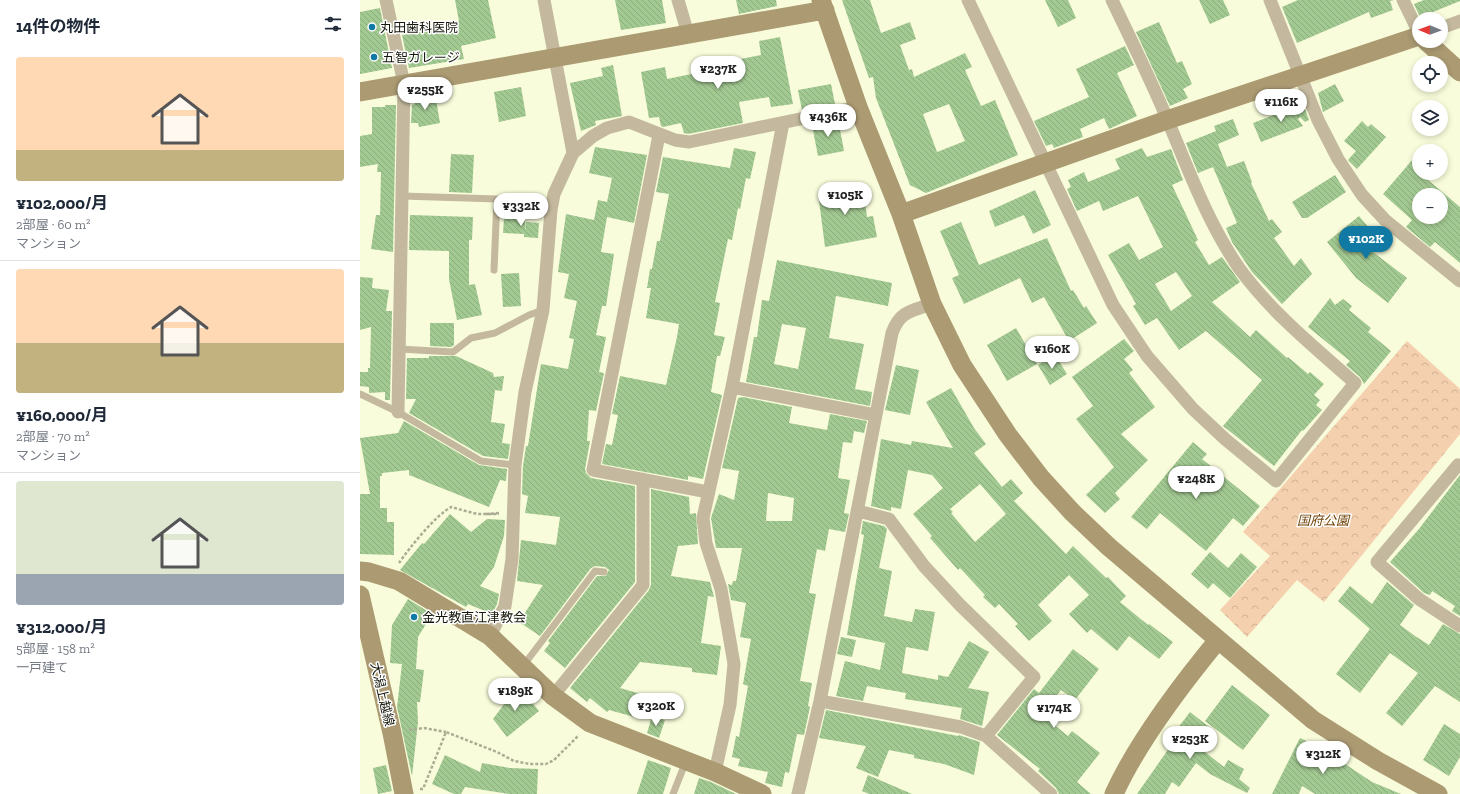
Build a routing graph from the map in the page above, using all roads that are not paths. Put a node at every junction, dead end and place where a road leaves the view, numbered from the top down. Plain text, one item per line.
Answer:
1 (386, 0) edge
2 (544, 0) edge
3 (678, 0) edge
4 (968, 0) edge
5 (1112, 0) edge
6 (1270, 0) edge
7 (1403, 0) edge
8 (823, 5) edge
9 (1412, 19) edge
10 (1460, 21) edge
11 (1448, 25) edge
12 (688, 34) junction
13 (1412, 36) edge
14 (1434, 48) edge
15 (555, 57) junction
16 (1460, 72) edge
17 (1301, 76) junction
18 (404, 84) junction
19 (360, 92) edge
20 (858, 107) junction
21 (1167, 120) junction
22 (783, 123) junction
23 (659, 135) junction
24 (573, 153) junction
25 (1045, 164) junction
26 (402, 196) junction
27 (901, 214) junction
28 (494, 270) dead end
29 (1460, 281) edge
30 (932, 304) junction
31 (543, 310) junction
32 (399, 349) junction
33 (732, 387) junction
34 (360, 394) edge
35 (398, 412) junction
36 (875, 415) junction
37 (515, 465) junction
38 (1460, 466) edge
39 (642, 479) junction
40 (708, 492) junction
41 (858, 511) junction
42 (360, 572) edge
43 (604, 572) dead end
44 (360, 595) edge
45 (1460, 626) edge
46 (490, 636) junction
47 (1218, 640) junction
48 (521, 668) junction
49 (553, 696) junction
50 (820, 701) junction
51 (986, 736) junction
52 (686, 760) junction
53 (715, 772) junction
54 (411, 792) edge
55 (673, 794) edge
56 (762, 794) edge
57 (798, 794) edge
58 (1051, 794) edge
59 (1114, 794) edge
60 (1438, 794) edge

1 - 18 street
2 - 15 street
3 - 12 street
4 - 25 street
5 - 21 street
6 - 17 street
7 - 9 street
8 - 12 street
8 - 20 street
10 - 11 street
12 - 15 street
13 - 17 street
14 - 16 street
15 - 18 street
15 - 24 street
17 - 21 street
17 - 29 street
18 - 19 street
18 - 26 street
20 - 22 street
20 - 27 street
21 - 25 street
21 - 25 street
22 - 23 street
22 - 33 street
23 - 24 street
23 - 39 street
24 - 31 street
25 - 27 street
26 - 28 lane
26 - 32 street
27 - 30 street
30 - 36 street
30 - 47 street
31 - 32 lane
31 - 37 street
32 - 35 street
33 - 36 street
33 - 40 street
34 - 35 lane
35 - 37 lane
36 - 41 street
37 - 46 street
38 - 45 street
39 - 40 street
39 - 49 street
40 - 53 street
41 - 50 street
41 - 51 street
42 - 46 street
43 - 48 lane
44 - 54 street, 大潟上越線
46 - 48 street
47 - 59 street
47 - 60 street
48 - 49 street
49 - 52 street
50 - 51 street
50 - 57 street
51 - 58 street
52 - 53 street
52 - 55 lane
53 - 56 street

